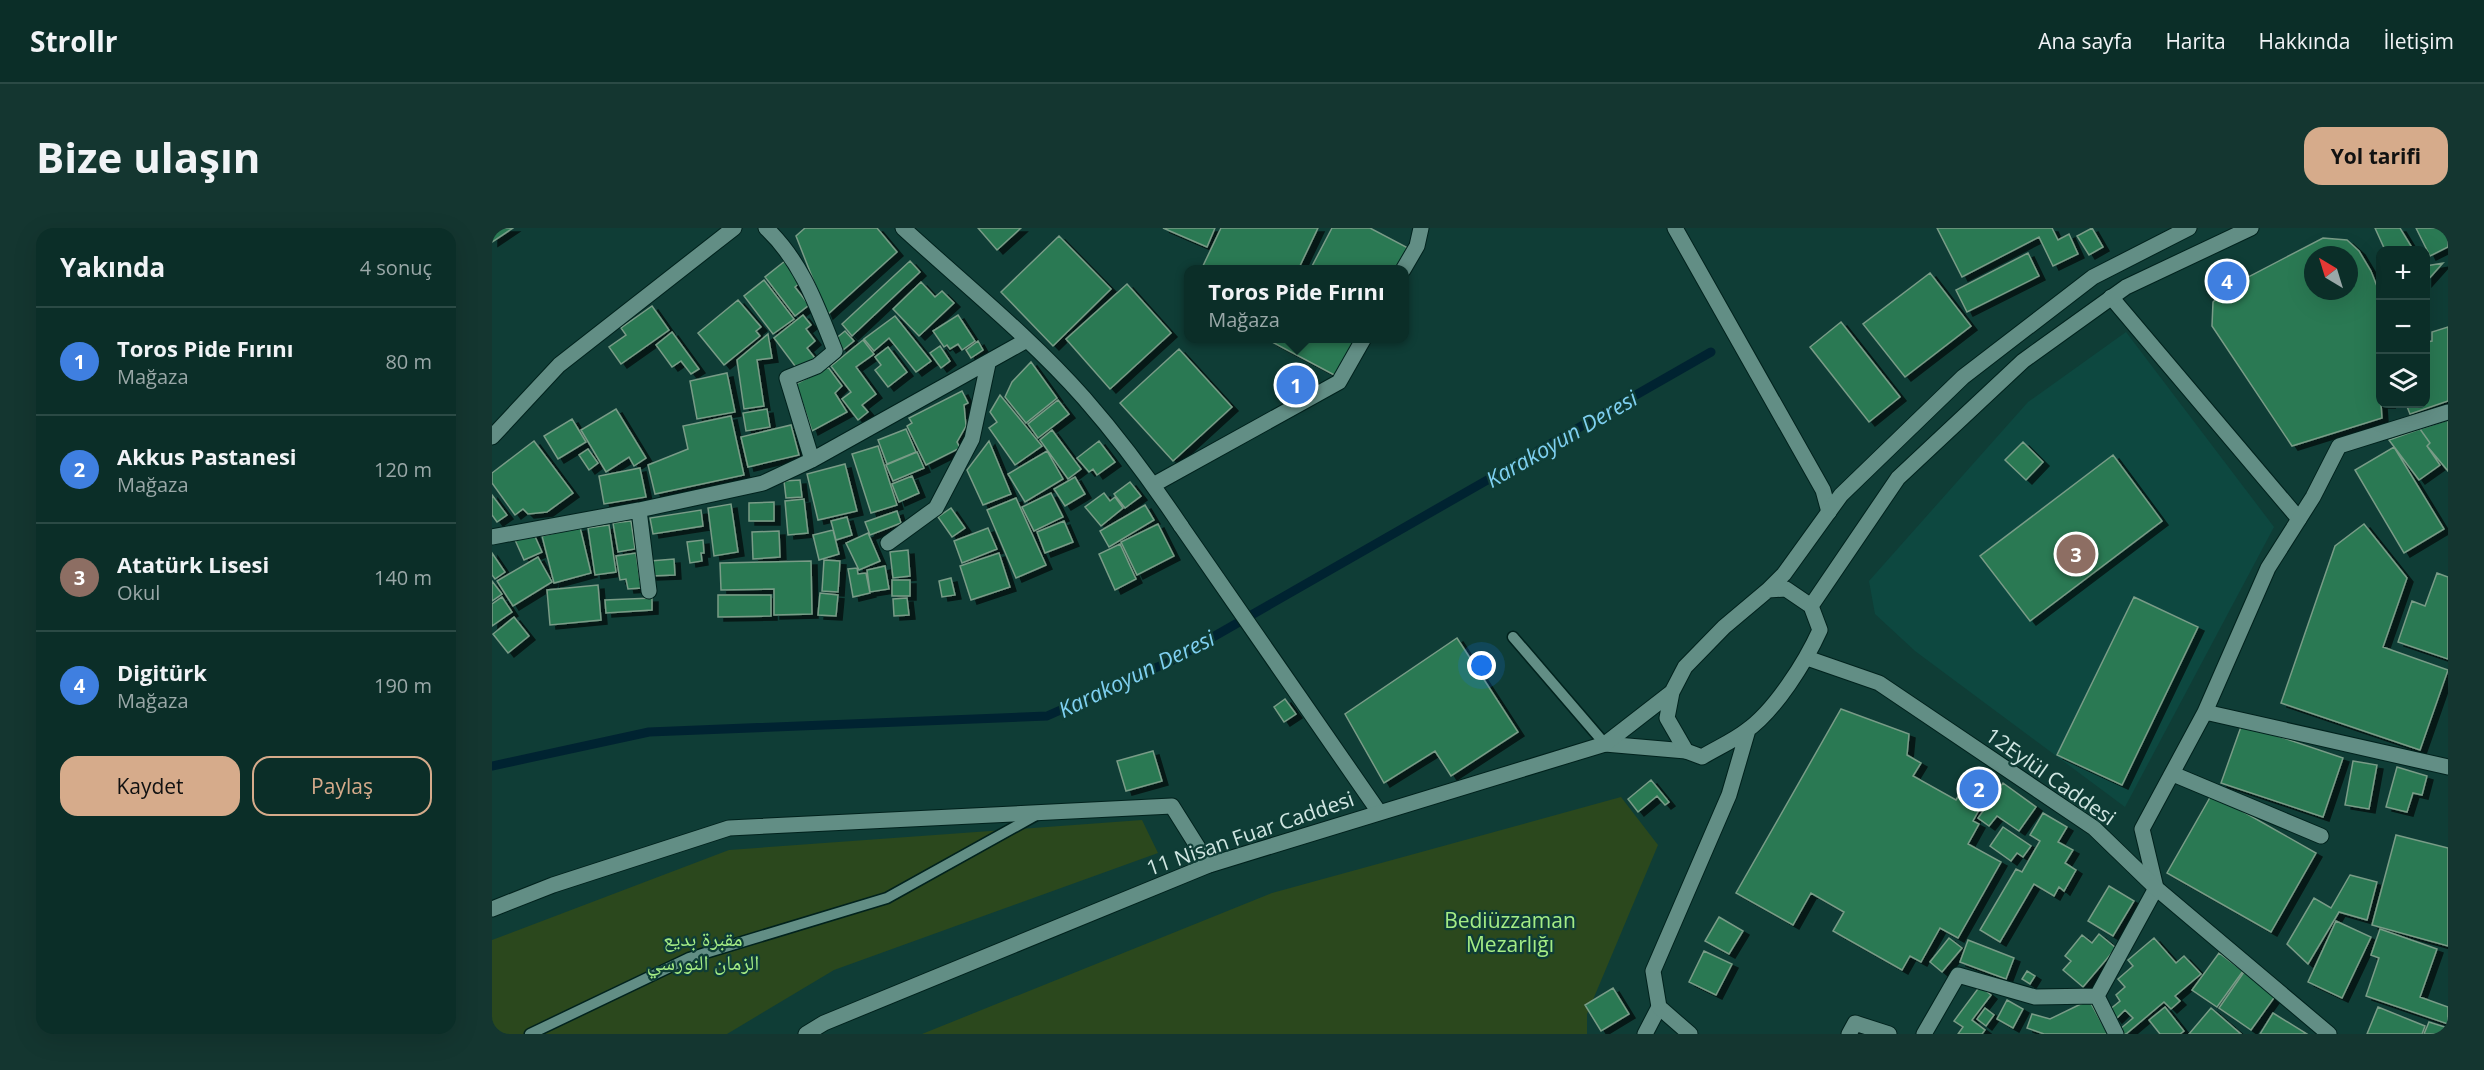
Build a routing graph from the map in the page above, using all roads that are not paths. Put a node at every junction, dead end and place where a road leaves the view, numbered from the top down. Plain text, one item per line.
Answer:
1 (734, 228) edge
2 (766, 228) edge
3 (903, 228) edge
4 (1421, 228) edge
5 (2189, 228) edge
6 (2251, 228) edge
7 (1678, 229) edge
8 (1406, 265) edge
9 (2111, 297) junction
10 (1027, 340) junction
11 (1362, 343) edge
12 (988, 364) junction
13 (2448, 412) edge
14 (492, 436) edge
15 (812, 460) junction
16 (1153, 484) junction
17 (639, 510) junction
18 (1829, 512) junction
19 (2299, 519) junction
20 (492, 537) edge
21 (888, 543) dead end
22 (1768, 590) junction
23 (650, 591) dead end
24 (1811, 606) junction
25 (1513, 637) dead end
26 (1807, 658) junction
27 (1672, 692) junction
28 (2205, 712) junction
29 (1748, 730) junction
30 (1605, 744) junction
31 (1686, 751) junction
32 (2448, 767) edge
33 (2173, 774) junction
34 (1379, 812) junction
35 (1038, 814) junction
36 (2321, 836) dead end
37 (1209, 865) junction
38 (2156, 888) junction
39 (492, 909) edge
40 (2097, 996) junction
41 (1659, 1007) junction
42 (530, 1034) edge
43 (806, 1034) edge
44 (1645, 1034) edge
45 (1690, 1034) edge
46 (1850, 1034) edge
47 (1889, 1034) edge
48 (1924, 1034) edge
49 (2116, 1034) edge
50 (2329, 1034) edge

1 - 14 street
2 - 15 street
3 - 10 street
4 - 8 street
5 - 18 street
6 - 9 street
7 - 18 street
9 - 19 street
9 - 24 street
10 - 12 street
10 - 16 street
11 - 16 street
12 - 15 street
12 - 21 street
13 - 19 street
15 - 17 street
16 - 34 street
17 - 20 street
17 - 23 street
18 - 22 street
19 - 28 street
22 - 24 street
22 - 27 street
24 - 26 street
25 - 30 lane
26 - 29 street
26 - 38 street, 12Eylül Caddesi
27 - 30 street, 11 Nisan Fuar Caddesi
27 - 31 street
28 - 32 street
28 - 33 street
29 - 31 street
29 - 41 street
30 - 31 street
30 - 34 street, 11 Nisan Fuar Caddesi
33 - 36 street
33 - 38 street
34 - 37 street, 11 Nisan Fuar Caddesi
35 - 37 street
35 - 39 street
35 - 42 lane
37 - 43 street, 11 Nisan Fuar Caddesi
38 - 40 street
38 - 50 street, 12Eylül Caddesi
40 - 48 street
40 - 49 street
41 - 44 street
41 - 45 street
46 - 47 street

